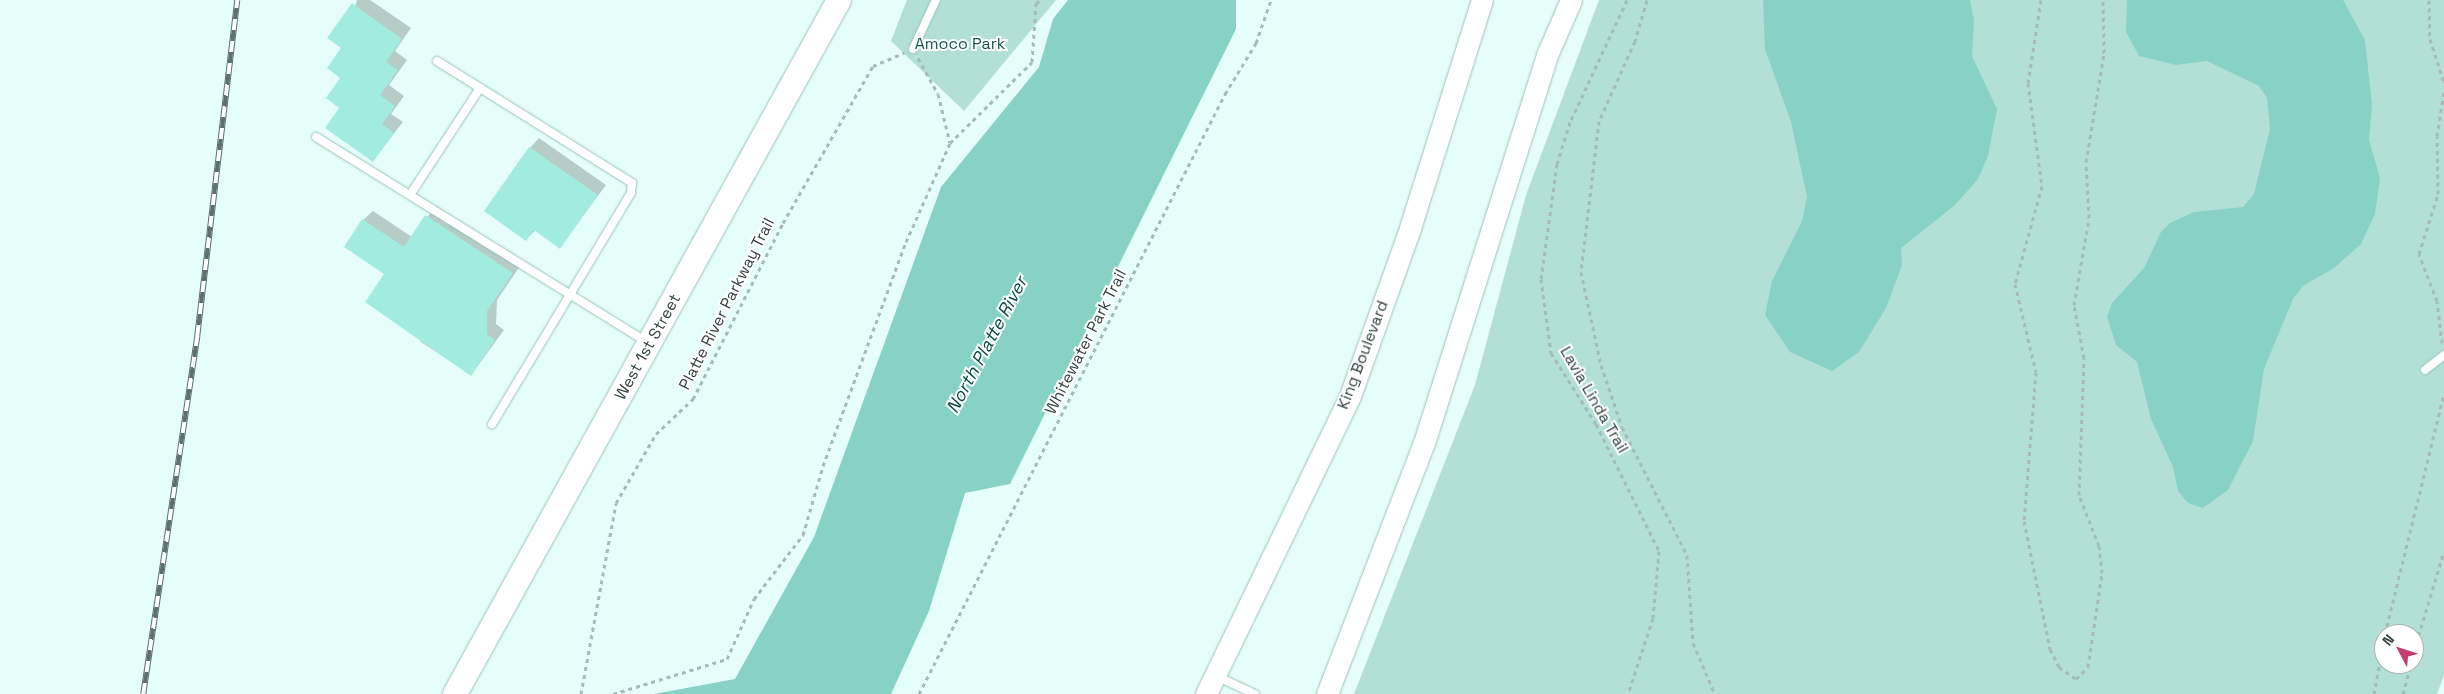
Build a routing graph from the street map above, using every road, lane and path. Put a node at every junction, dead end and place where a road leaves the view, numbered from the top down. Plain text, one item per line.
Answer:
1 (839, 0) edge
2 (936, 0) edge
3 (1042, 0) edge
4 (1271, 0) edge
5 (1482, 0) edge
6 (1571, 0) edge
7 (1627, 0) edge
8 (1647, 0) edge
9 (2041, 0) edge
10 (2103, 0) edge
11 (2428, 0) edge
12 (913, 49) junction
13 (437, 61) dead end
14 (2444, 82) edge
15 (480, 88) junction
16 (2444, 92) edge
17 (316, 137) dead end
18 (950, 144) junction
19 (410, 195) junction
20 (570, 295) junction
21 (650, 344) junction
22 (2444, 355) edge
23 (2425, 370) dead end
24 (2444, 394) edge
25 (492, 424) dead end
26 (2444, 551) edge
27 (2387, 624) edge
28 (2422, 624) edge
29 (2378, 674) edge
30 (2408, 674) edge
31 (1211, 685) edge
32 (455, 694) edge
33 (581, 694) edge
34 (613, 694) edge
35 (919, 694) edge
36 (1255, 694) edge
37 (1327, 694) edge
38 (1628, 694) edge
39 (1715, 694) edge
40 (2374, 694) edge
41 (2403, 694) edge

1 - 21 main road, West 1st Street
2 - 12 lane
3 - 18 path
4 - 35 path, Whitewater Park Trail
5 - 31 street, King Boulevard
6 - 37 street
7 - 38 path, Lavia Linda Trail
8 - 39 path
9 - 10 path
11 - 14 path
12 - 18 path
12 - 33 path, Platte River Parkway Trail
13 - 15 lane
15 - 19 lane
15 - 20 lane
16 - 22 path
17 - 19 lane
18 - 34 path
19 - 20 lane
20 - 21 lane
20 - 25 lane
21 - 32 main road, West 1st Street
22 - 23 lane
24 - 27 path
26 - 28 path
29 - 40 path
30 - 41 path
31 - 36 lane

